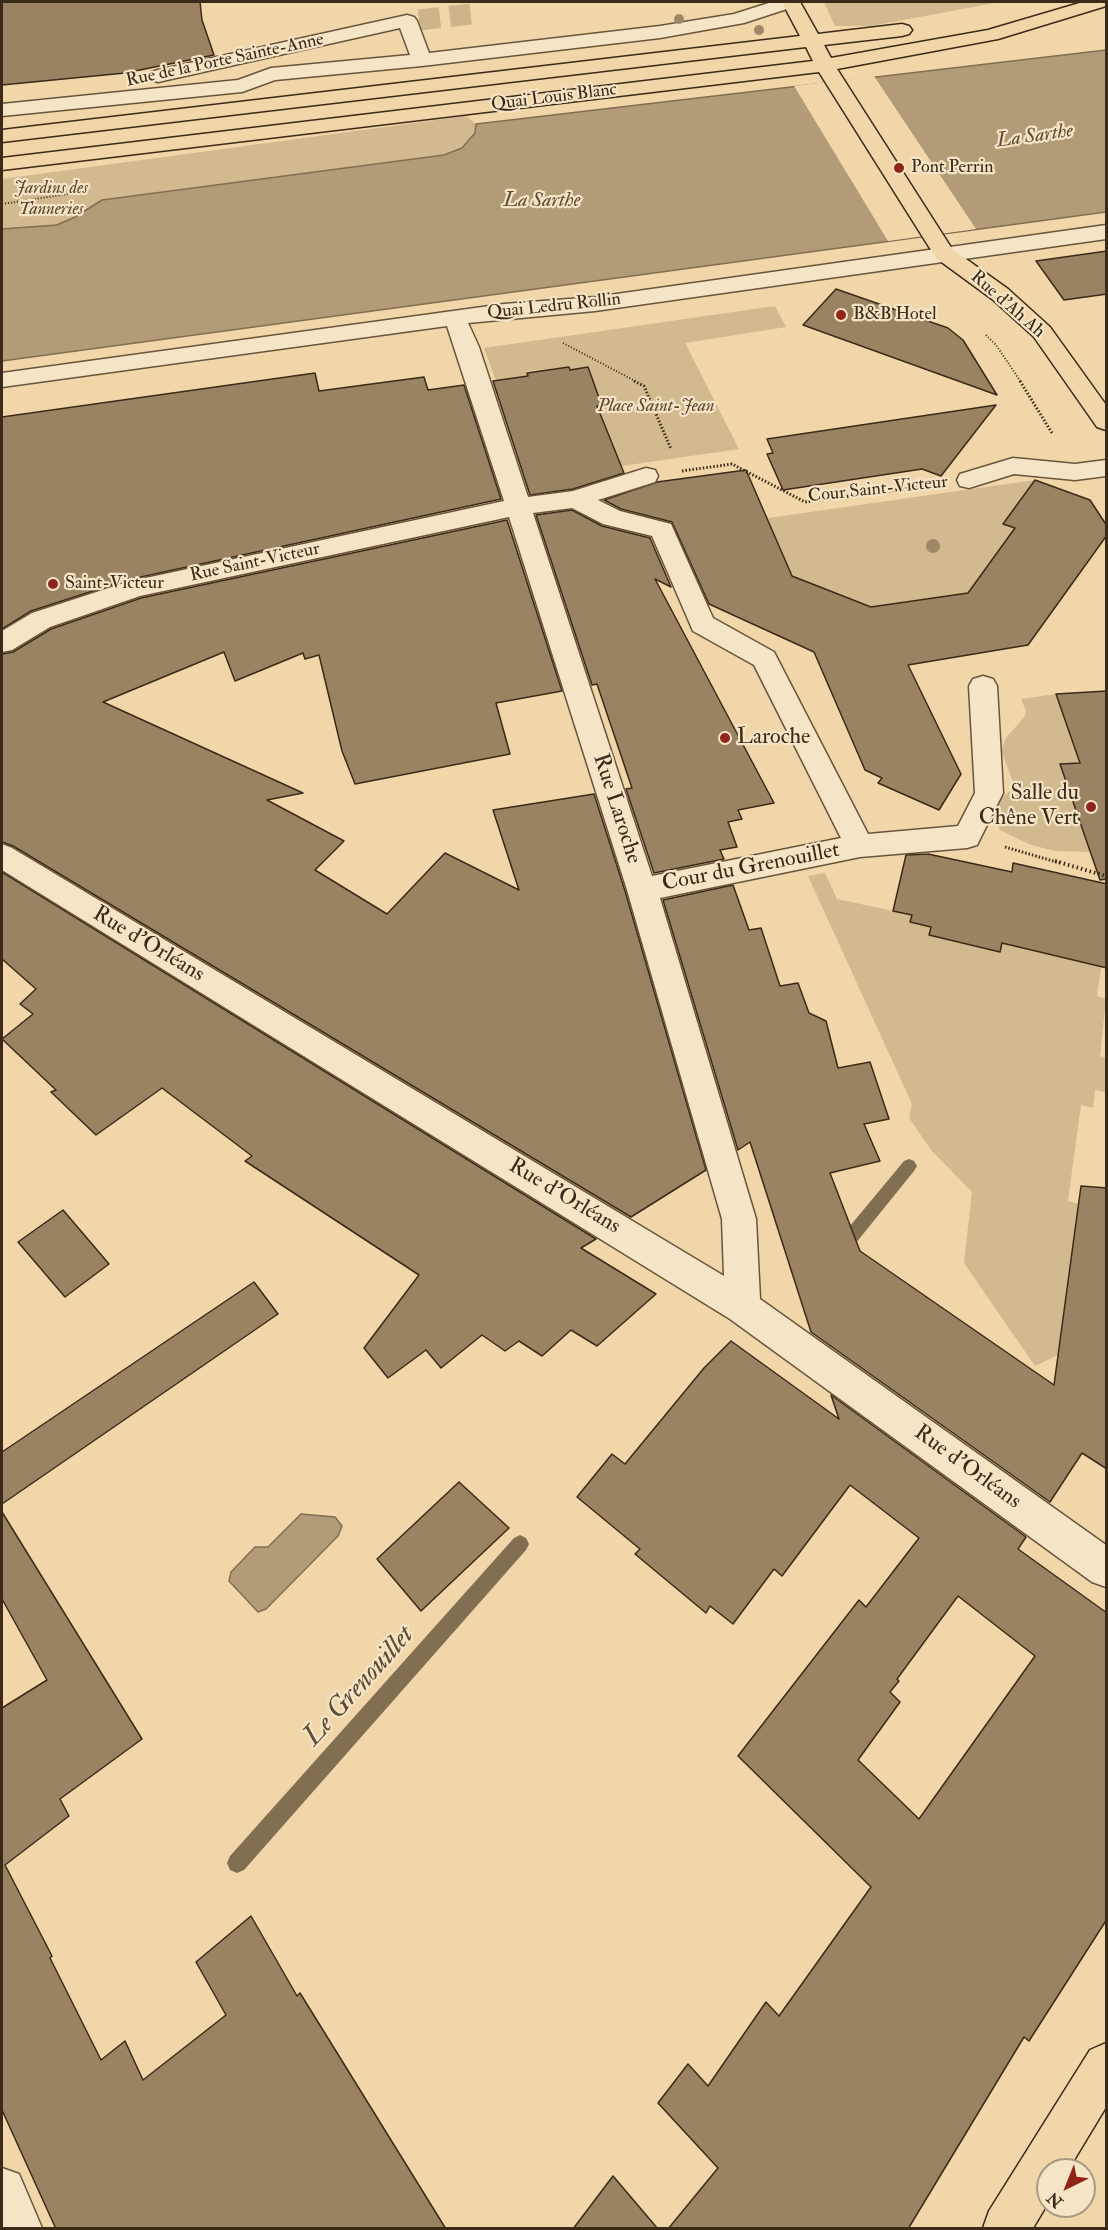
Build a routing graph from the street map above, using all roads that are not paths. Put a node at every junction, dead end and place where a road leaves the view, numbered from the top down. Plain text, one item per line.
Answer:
1 (790, 2) edge
2 (1101, 2) edge
3 (918, 27) dead end
4 (812, 41) junction
5 (422, 60) junction
6 (825, 65) junction
7 (2, 96) edge
8 (2, 110) edge
9 (2, 136) edge
10 (2, 164) edge
11 (1107, 232) edge
12 (938, 244) junction
13 (455, 318) junction
14 (2, 380) edge
15 (1107, 422) edge
16 (1095, 470) edge
17 (646, 476) road end
18 (969, 480) road end
19 (575, 498) junction
20 (517, 507) junction
21 (2, 643) edge
22 (983, 686) dead end
23 (860, 846) junction
24 (2, 856) edge
25 (642, 890) junction
26 (743, 1307) junction
27 (1107, 1568) edge
28 (1107, 2066) edge
29 (2, 2191) edge
30 (19, 2229) edge
31 (1006, 2229) edge

1 - 4 main road
1 - 5 street
2 - 6 main road, Quai Louis Blanc
3 - 4 main road, Quai Louis Blanc
4 - 6 main road
4 - 9 main road, Quai Louis Blanc
5 - 7 street, Rue de la Porte Sainte-Anne
5 - 8 street
6 - 10 main road, Quai Louis Blanc
6 - 12 main road
11 - 12 street, Quai Ledru Rollin
12 - 13 street, Quai Ledru Rollin
12 - 15 main road, Rue d'Ah Ah
13 - 14 street, Quai Ledru Rollin
13 - 20 street, Rue Laroche
16 - 18 street, Cour Saint-Victeur
17 - 19 street
19 - 20 street
19 - 23 street, Cour du Grenouillet
20 - 21 street, Rue Saint-Victeur
20 - 25 street, Rue Laroche
22 - 23 street, Cour du Grenouillet
23 - 25 street, Cour du Grenouillet
24 - 26 street, Rue d'Orléans
25 - 26 street, Rue Laroche
26 - 27 street, Rue d'Orléans
28 - 31 main road
29 - 30 street

